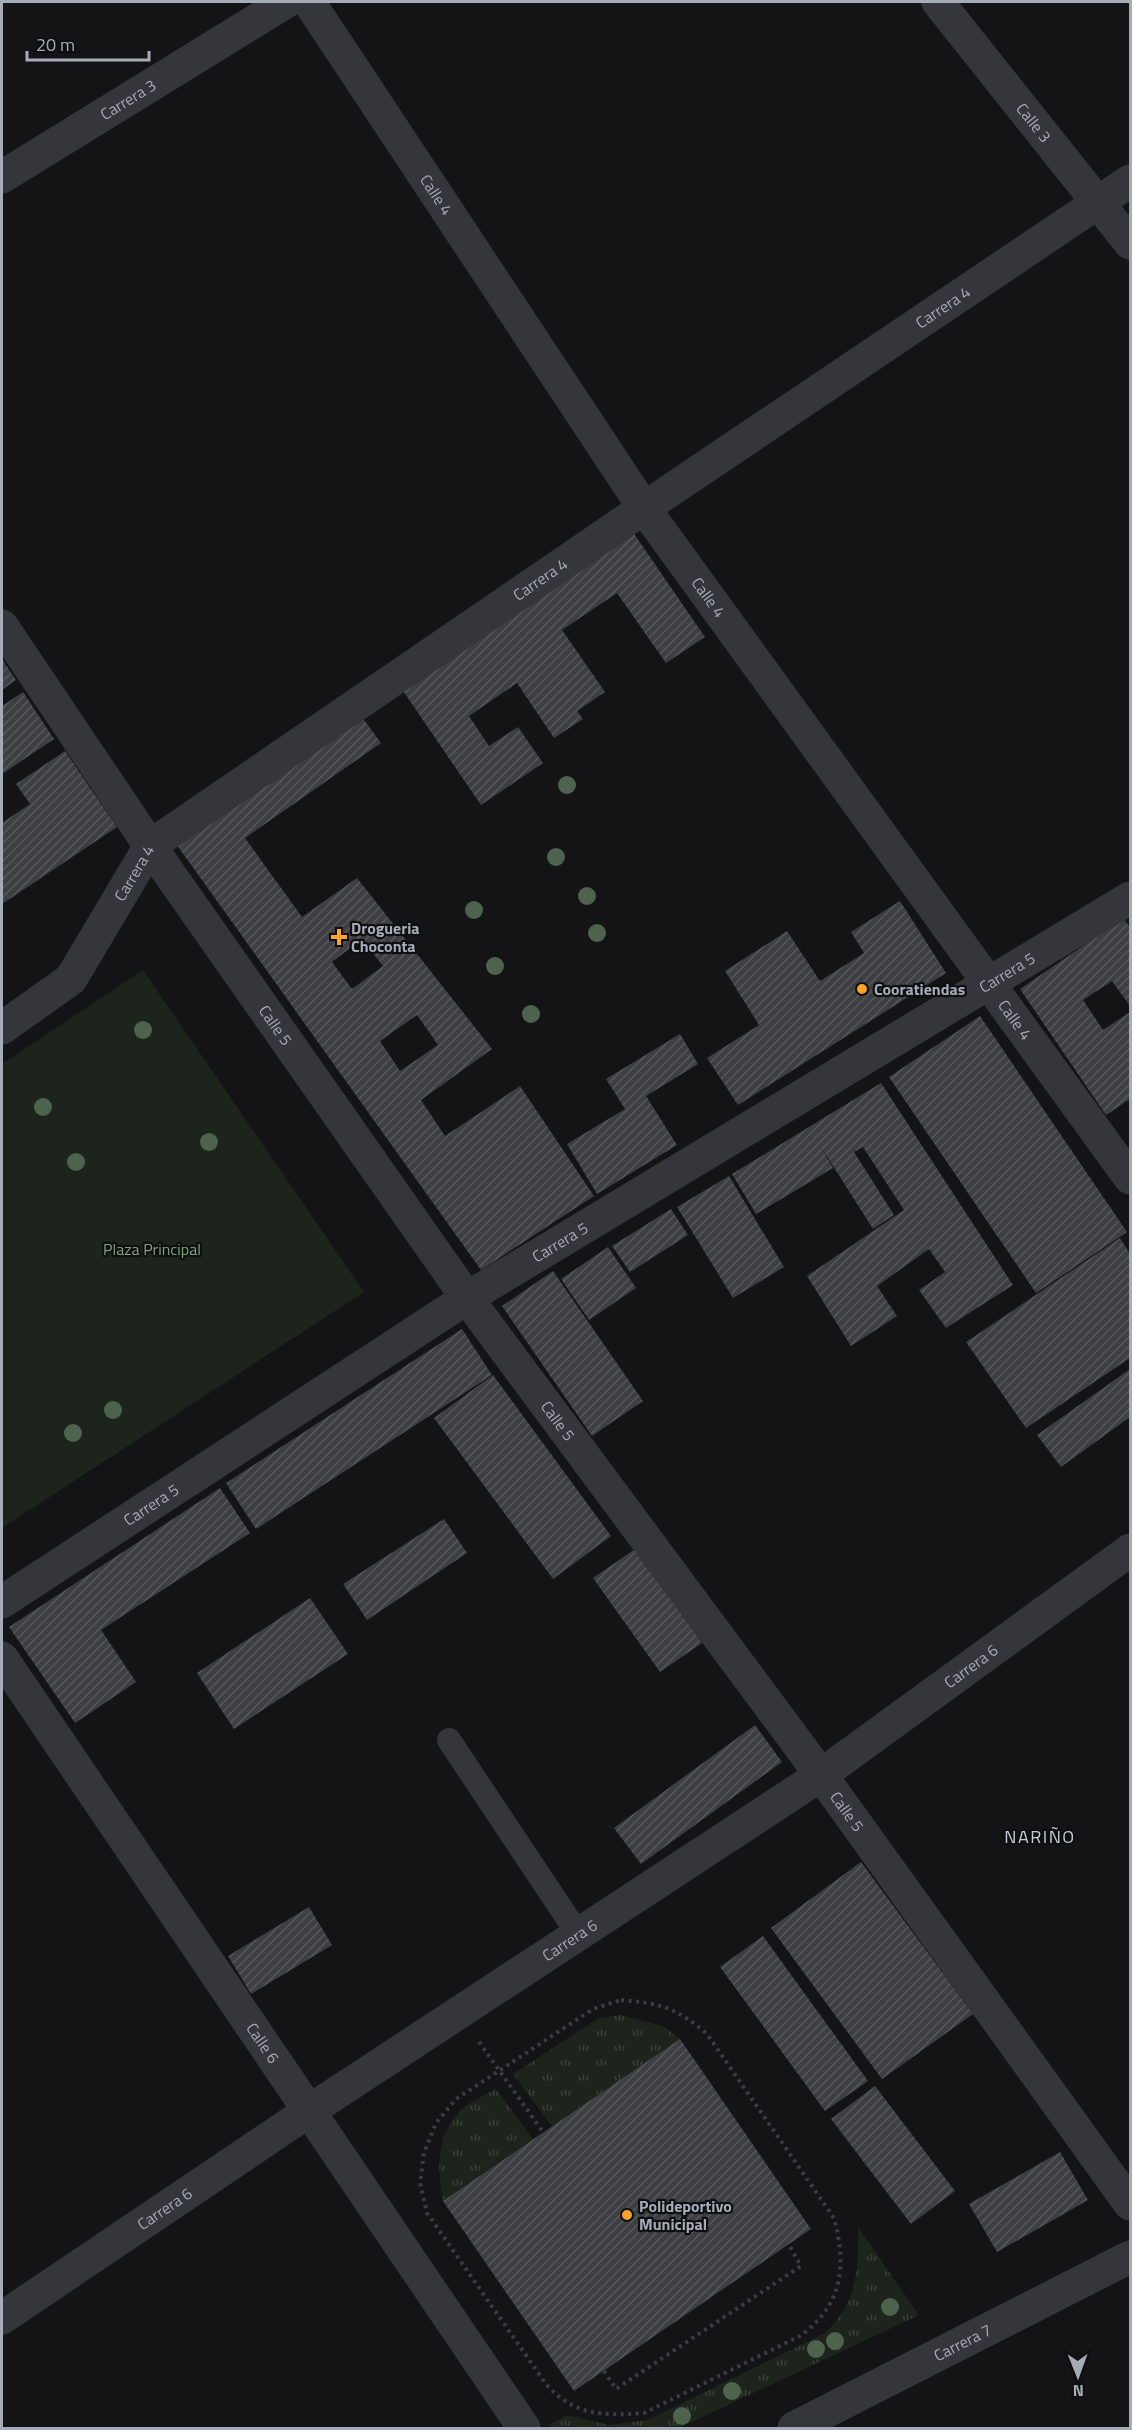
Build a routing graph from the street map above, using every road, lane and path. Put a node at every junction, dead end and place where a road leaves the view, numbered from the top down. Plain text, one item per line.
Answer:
1 (286, 2) edge
2 (309, 2) edge
3 (938, 2) edge
4 (2, 177) edge
5 (1131, 181) edge
6 (1097, 202) junction
7 (1131, 243) edge
8 (644, 508) junction
9 (2, 626) edge
10 (150, 846) junction
11 (1131, 898) edge
12 (989, 983) junction
13 (2, 1028) edge
14 (1131, 1178) edge
15 (467, 1298) junction
16 (1131, 1550) edge
17 (2, 1602) edge
18 (2, 1658) edge
19 (449, 1740) dead end
20 (821, 1775) junction
21 (578, 1934) junction
22 (476, 2038) dead end
23 (500, 2071) junction
24 (309, 2111) junction
25 (543, 2132) dead end
26 (1131, 2204) edge
27 (789, 2245) dead end
28 (1131, 2257) edge
29 (2, 2318) edge
30 (604, 2371) dead end
31 (524, 2428) edge
32 (794, 2428) edge

1 - 4 street, Carrera 3
2 - 8 street, Calle 4
3 - 6 street, Calle 3
5 - 6 street, Carrera 4
6 - 7 street, Calle 3
6 - 8 street, Carrera 4
8 - 10 street, Carrera 4
8 - 12 street, Calle 4
9 - 10 street, Calle 5
10 - 13 street, Carrera 4
10 - 15 street, Calle 5
11 - 12 street, Carrera 5
12 - 14 street, Calle 4
12 - 15 street, Carrera 5
15 - 17 street, Carrera 5
15 - 20 street, Calle 5
16 - 20 street, Carrera 6
18 - 24 street, Calle 6
19 - 21 lane
20 - 21 street, Carrera 6
20 - 26 street, Calle 5
21 - 24 street, Carrera 6
22 - 23 path
23 - 23 path
23 - 25 path
24 - 29 street, Carrera 6
24 - 31 street, Calle 6
27 - 30 path
28 - 32 street, Carrera 7

